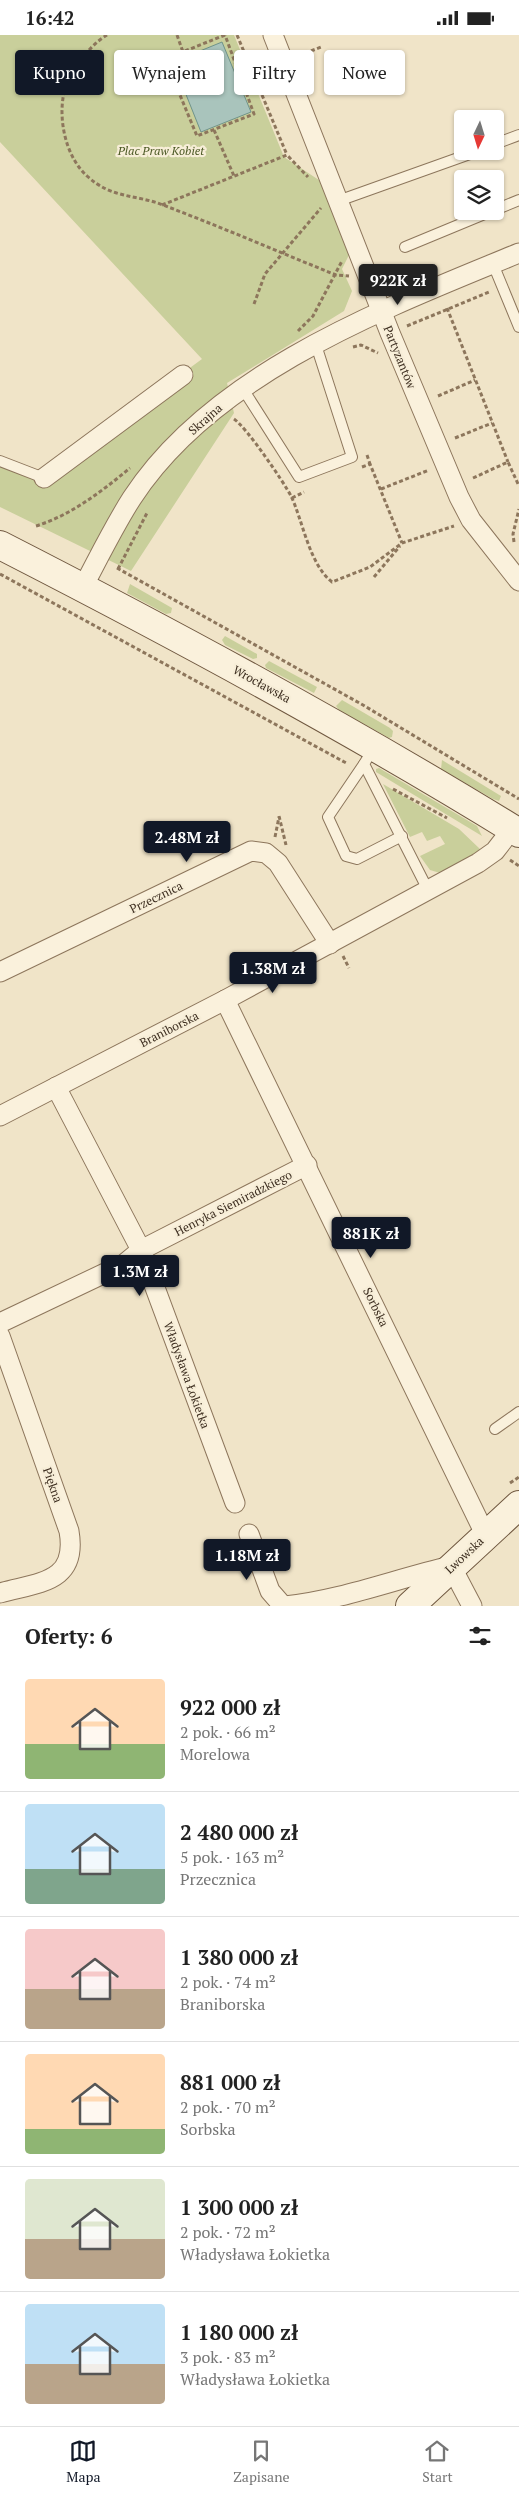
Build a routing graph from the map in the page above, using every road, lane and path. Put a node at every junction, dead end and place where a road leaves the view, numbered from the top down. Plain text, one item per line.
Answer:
1 (107, 35) edge
2 (177, 35) edge
3 (225, 35) edge
4 (237, 35) edge
5 (272, 35) edge
6 (321, 47) dead end
7 (182, 50) edge
8 (188, 50) edge
9 (314, 50) edge
10 (180, 95) edge
11 (214, 130) junction
12 (519, 135) edge
13 (504, 141) edge
14 (287, 155) dead end
15 (454, 159) edge
16 (264, 165) dead end
17 (234, 176) junction
18 (519, 200) edge
19 (332, 201) junction
20 (162, 205) junction
21 (504, 206) edge
22 (471, 220) edge
23 (405, 247) dead end
24 (283, 253) junction
25 (519, 253) edge
26 (345, 255) dead end
27 (493, 264) junction
28 (336, 275) junction
29 (353, 276) dead end
30 (502, 286) junction
31 (254, 304) dead end
32 (382, 309) junction
33 (447, 309) junction
34 (409, 326) junction
35 (519, 327) edge
36 (402, 329) dead end
37 (412, 334) dead end
38 (368, 343) dead end
39 (316, 345) junction
40 (364, 347) junction
41 (346, 349) dead end
42 (386, 357) dead end
43 (183, 375) dead end
44 (476, 381) junction
45 (434, 387) dead end
46 (243, 389) junction
47 (438, 396) junction
48 (441, 403) dead end
49 (229, 416) dead end
50 (492, 423) junction
51 (453, 432) dead end
52 (455, 438) junction
53 (459, 446) dead end
54 (364, 447) dead end
55 (0, 461) edge
56 (508, 462) junction
57 (370, 464) junction
58 (361, 468) dead end
59 (434, 469) dead end
60 (470, 471) dead end
61 (44, 478) joint
62 (519, 486) edge
63 (381, 489) junction
64 (308, 490) dead end
65 (292, 498) junction
66 (149, 509) dead end
67 (519, 509) edge
68 (471, 520) junction
69 (402, 543) junction
70 (0, 545) edge
71 (519, 548) edge
72 (110, 565) dead end
73 (118, 569) junction
74 (0, 574) edge
75 (374, 577) dead end
76 (519, 581) edge
77 (83, 587) junction
78 (366, 760) junction
79 (371, 776) junction
80 (519, 799) edge
81 (454, 823) dead end
82 (515, 831) edge
83 (402, 836) junction
84 (274, 843) dead end
85 (287, 849) dead end
86 (495, 851) junction
87 (519, 866) edge
88 (428, 890) junction
89 (335, 948) junction
90 (349, 968) dead end
91 (0, 972) edge
92 (225, 1000) junction
93 (56, 1087) junction
94 (0, 1116) edge
95 (307, 1165) junction
96 (141, 1250) junction
97 (0, 1323) edge
98 (0, 1336) edge
99 (519, 1412) edge
100 (495, 1429) dead end
101 (234, 1503) dead end
102 (519, 1505) edge
103 (249, 1534) dead end
104 (486, 1534) junction
105 (451, 1566) junction
106 (0, 1593) edge
107 (284, 1606) edge
108 (410, 1606) edge
109 (472, 1606) edge

1 - 20 path
2 - 7 path
3 - 8 path
3 - 11 path
4 - 14 path
5 - 19 street, Partyzantów
6 - 9 path
10 - 11 path
11 - 17 path
12 - 13 lane
15 - 19 lane
16 - 17 path
17 - 20 path
18 - 21 lane
19 - 24 path
19 - 32 street, Partyzantów
20 - 24 path
22 - 23 lane
24 - 28 path
24 - 31 path
25 - 27 street, Skrajna
26 - 28 path
27 - 30 lane
27 - 32 street, Skrajna
28 - 29 path
30 - 33 path
30 - 35 lane
32 - 39 street, Skrajna
32 - 68 street, Partyzantów
33 - 34 path
33 - 44 path
34 - 36 path
34 - 37 path
38 - 40 path
39 - 46 street, Skrajna
39 - 46 lane
40 - 41 path
40 - 42 path
43 - 61 street
44 - 47 path
44 - 50 path
45 - 47 path
46 - 77 street, Skrajna
47 - 48 path
49 - 65 path
50 - 52 path
50 - 56 path
51 - 52 path
52 - 53 path
54 - 57 path
55 - 61 lane
56 - 60 path
56 - 62 path
57 - 58 path
57 - 63 path
59 - 63 path
63 - 69 path
64 - 65 path
65 - 69 path
66 - 73 path
67 - 71 path
68 - 69 path
68 - 76 street, Partyzantów
69 - 75 path
70 - 77 main road, Wrocławska
72 - 73 path
73 - 80 path
74 - 78 path
77 - 78 main road, Wrocławska
78 - 79 lane
78 - 82 main road, Wrocławska
78 - 83 lane
79 - 81 path
79 - 83 lane
82 - 86 street, Braniborska
83 - 88 lane
84 - 85 path
86 - 87 path
86 - 88 street, Braniborska
88 - 89 street, Braniborska
89 - 90 path
89 - 91 street, Przecznica
89 - 92 street, Braniborska
92 - 93 street, Braniborska
92 - 95 street, Sorbska
93 - 94 street, Braniborska
93 - 96 street, Władysława Łokietka
95 - 96 street, Henryka Siemiradzkiego
95 - 104 street, Sorbska
96 - 97 street, Henryka Siemiradzkiego
96 - 101 street, Władysława Łokietka
98 - 106 street, Piękna
99 - 100 lane
102 - 104 main road, Lwowska
103 - 107 street
104 - 105 main road, Lwowska
105 - 107 street
105 - 108 main road, Lwowska
105 - 109 street

